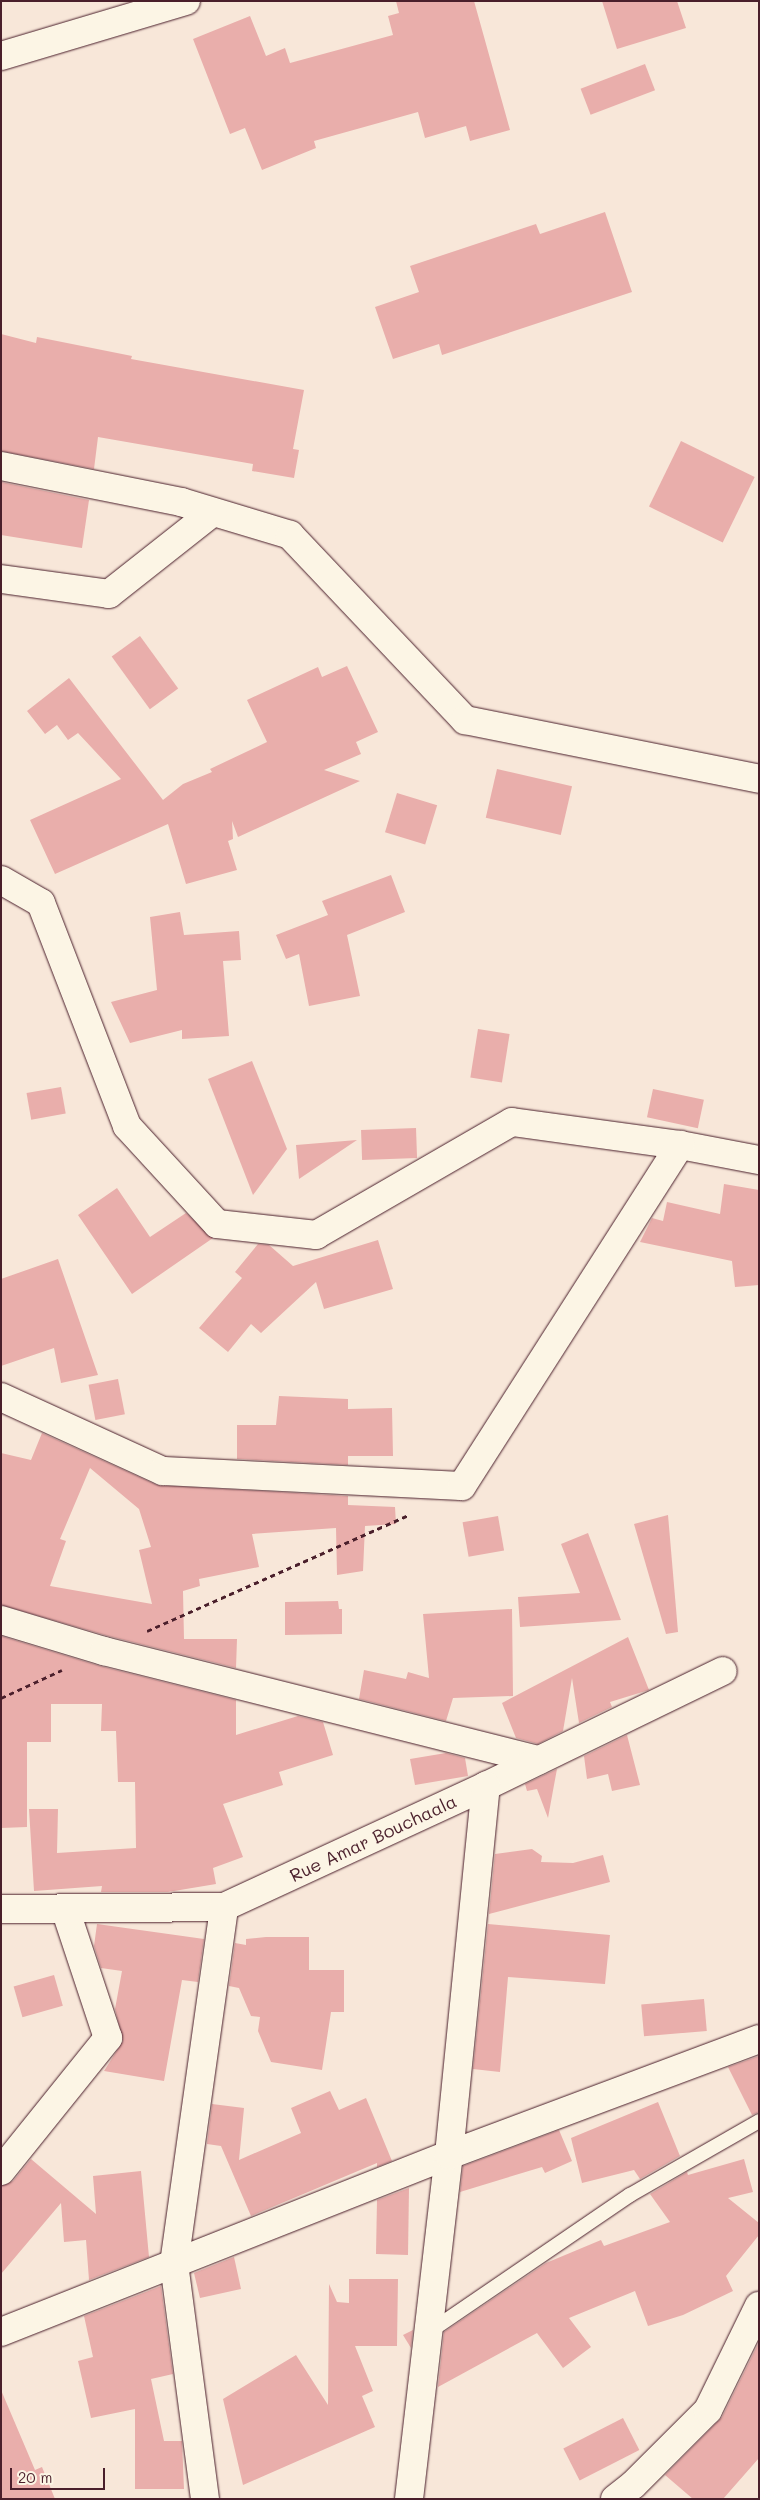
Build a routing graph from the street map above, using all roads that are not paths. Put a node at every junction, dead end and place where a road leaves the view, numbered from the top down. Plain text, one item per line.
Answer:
1 (186, 1) edge
2 (1, 56) edge
3 (1, 466) edge
4 (213, 512) junction
5 (1, 579) edge
6 (759, 779) edge
7 (1, 880) edge
8 (680, 1144) junction
9 (759, 1160) edge
10 (1, 1397) edge
11 (1, 1620) edge
12 (723, 1671) dead end
13 (539, 1760) junction
14 (486, 1786) junction
15 (224, 1907) junction
16 (65, 1908) junction
17 (1, 1909) edge
18 (759, 2039) edge
19 (759, 2122) edge
20 (449, 2155) junction
21 (1, 2172) edge
22 (174, 2264) junction
23 (759, 2306) edge
24 (1, 2332) edge
25 (428, 2332) junction
26 (205, 2499) edge
27 (409, 2499) edge
28 (615, 2499) edge

1 - 2 street
3 - 4 street
4 - 5 street
4 - 6 street
7 - 8 street
8 - 9 street
8 - 10 street
11 - 13 street
12 - 13 street, Rue Amar Bouchaala
13 - 14 street, Rue Amar Bouchaala
14 - 15 street, Rue Amar Bouchaala
14 - 20 street
15 - 16 street, Rue Amar Bouchaala
15 - 22 street
16 - 17 street, Rue Amar Bouchaala
16 - 21 street
18 - 20 street
19 - 25 lane
20 - 22 street
20 - 25 street
22 - 24 street
22 - 26 street
23 - 28 street
25 - 27 street

